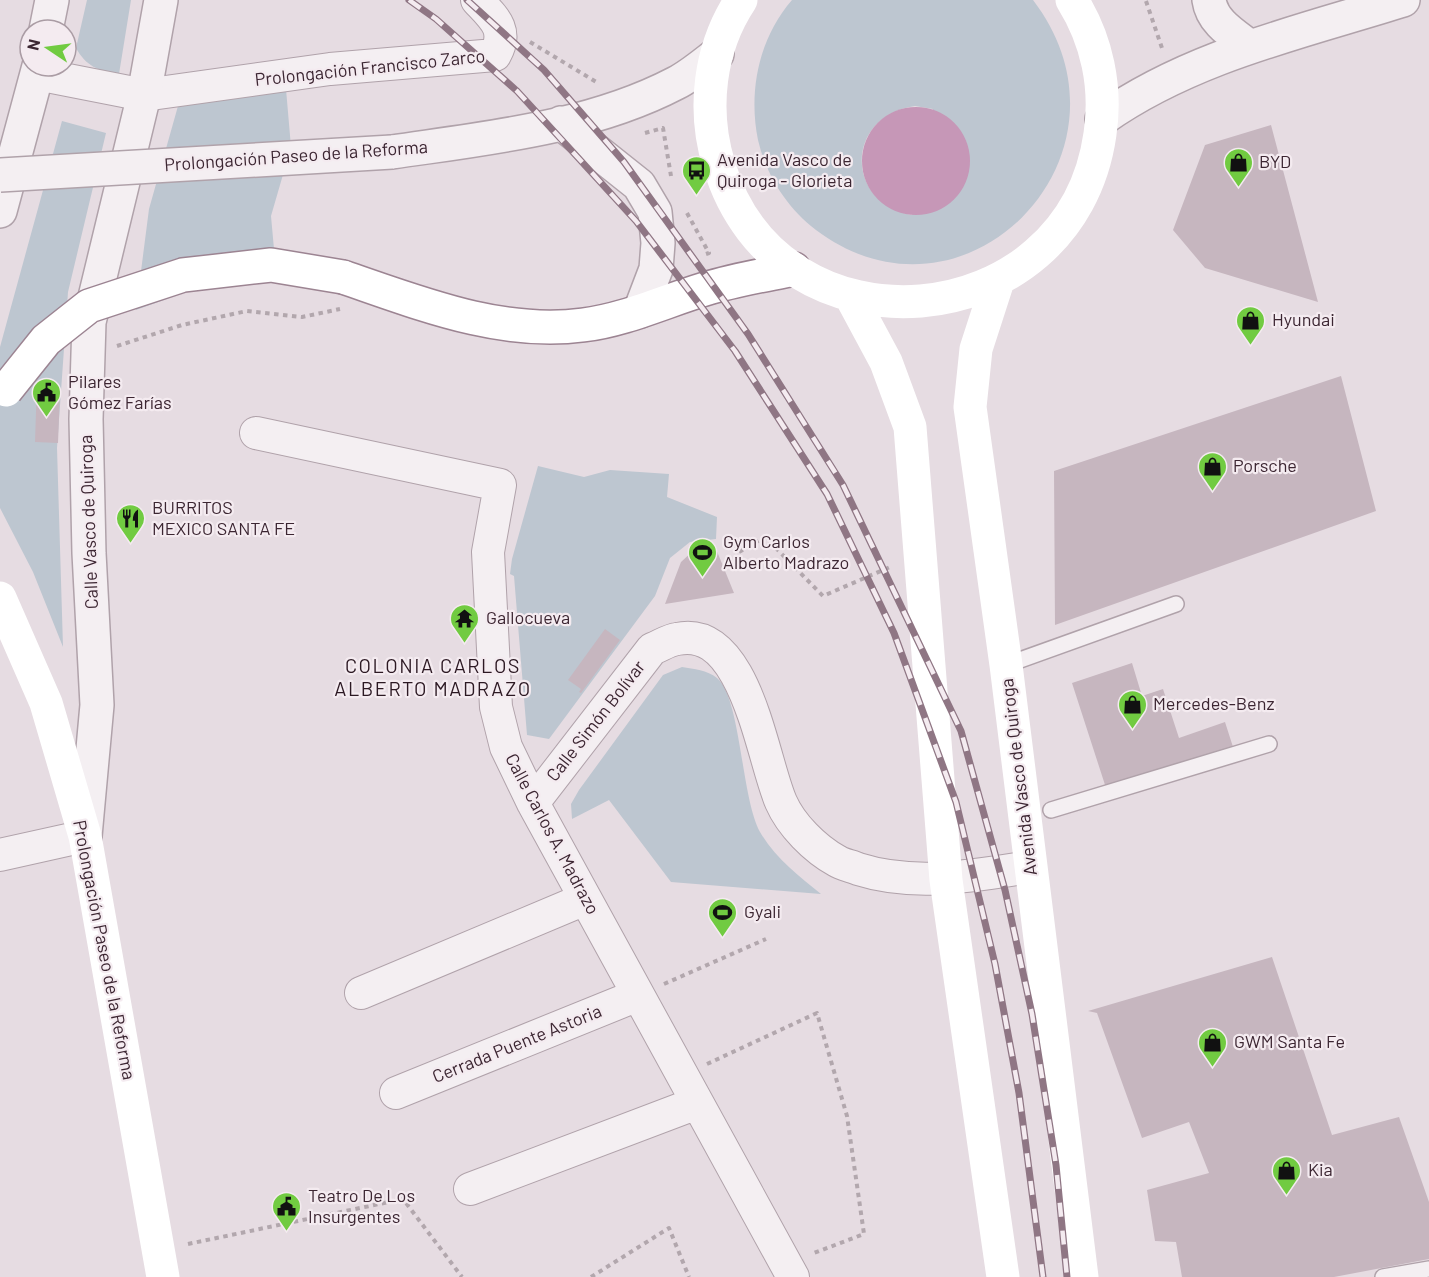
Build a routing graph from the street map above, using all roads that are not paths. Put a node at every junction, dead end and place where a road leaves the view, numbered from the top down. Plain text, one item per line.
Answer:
1 (52, 0) edge
2 (161, 0) edge
3 (477, 0) edge
4 (741, 0) edge
5 (1072, 0) edge
6 (1209, 0) edge
7 (1403, 0) edge
8 (48, 18) edge
9 (1250, 47) junction
10 (717, 54) junction
11 (36, 78) edge
12 (72, 78) edge
13 (144, 95) junction
14 (1102, 119) junction
15 (561, 123) junction
16 (0, 175) edge
17 (0, 211) edge
18 (794, 269) junction
19 (998, 281) junction
20 (850, 295) junction
21 (640, 311) junction
22 (0, 400) edge
23 (256, 433) dead end
24 (0, 598) edge
25 (1176, 604) dead end
26 (1006, 665) junction
27 (1269, 744) dead end
28 (533, 803) junction
29 (1051, 810) dead end
30 (85, 836) junction
31 (0, 855) edge
32 (1030, 867) junction
33 (946, 879) junction
34 (585, 899) junction
35 (361, 993) dead end
36 (638, 995) junction
37 (396, 1093) dead end
38 (698, 1103) junction
39 (470, 1189) dead end
40 (161, 1264) edge
41 (1429, 1269) edge
42 (789, 1270) edge
43 (1003, 1277) edge
44 (1082, 1277) edge
45 (1383, 1277) edge

1 - 8 street
2 - 13 street, Calle Vasco de Quiroga
3 - 13 street, Prolongación Francisco Zarco
4 - 10 main road
5 - 14 main road
6 - 9 street
7 - 9 street
9 - 14 street
10 - 15 street, Prolongación Paseo de la Reforma
10 - 18 main road
11 - 17 street
12 - 13 street
13 - 30 street, Calle Vasco de Quiroga
14 - 19 main road
15 - 16 street, Prolongación Paseo de la Reforma, bridge
15 - 21 street
18 - 20 main road
18 - 21 main road
19 - 20 main road
19 - 26 main road, Avenida Vasco de Quiroga
20 - 33 main road
21 - 22 main road, bridge
23 - 28 street, Calle Carlos A. Madrazo
24 - 30 main road, Prolongación Paseo de la Reforma
25 - 26 lane
26 - 32 main road, Avenida Vasco de Quiroga
27 - 29 lane
28 - 33 street, Calle Simón Bolívar
28 - 34 street, Calle Carlos A. Madrazo
30 - 31 street
30 - 40 main road, Prolongación Paseo de la Reforma
32 - 33 street, Calle Simón Bolívar
32 - 44 main road, Avenida Vasco de Quiroga
33 - 43 main road
34 - 35 street
34 - 36 street, Calle Carlos A. Madrazo
36 - 37 street, Cerrada Puente Astoria
36 - 38 street, Calle Carlos A. Madrazo
38 - 39 street
38 - 42 street, Calle Carlos A. Madrazo
41 - 45 lane

